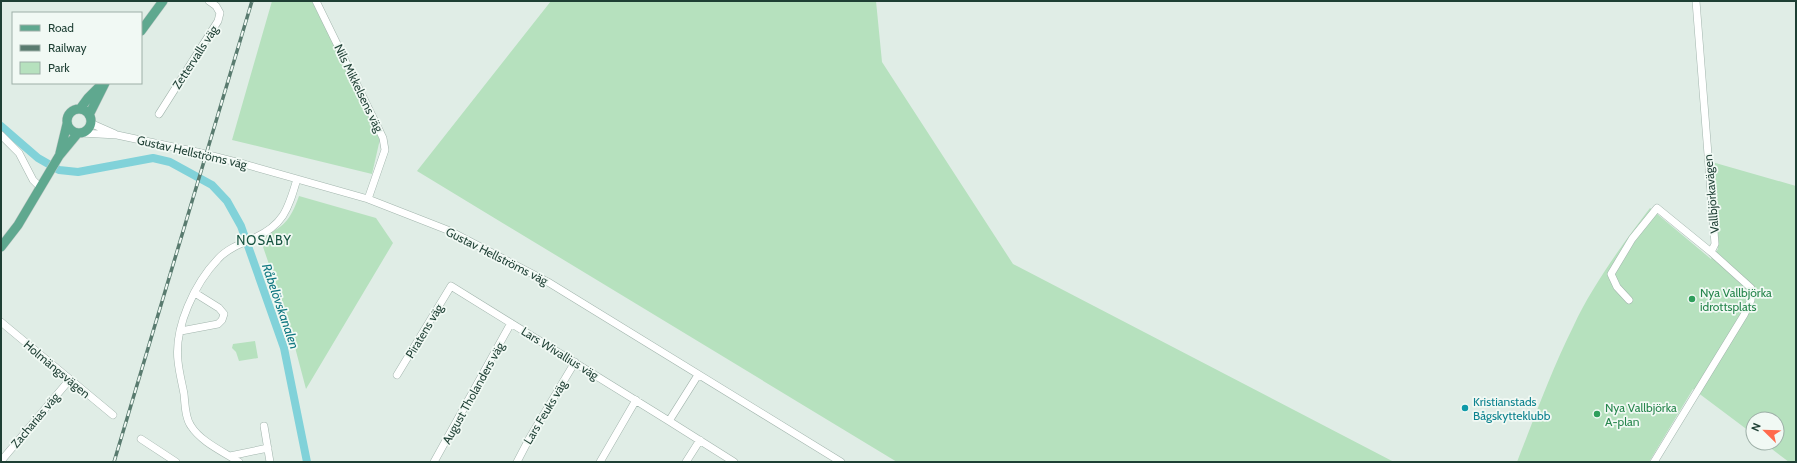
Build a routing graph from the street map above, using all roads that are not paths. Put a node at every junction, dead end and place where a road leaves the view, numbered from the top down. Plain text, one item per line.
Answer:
1 (162, 1) edge
2 (209, 1) edge
3 (316, 1) edge
4 (1696, 1) edge
5 (142, 30) edge
6 (103, 84) edge
7 (104, 84) edge
8 (80, 109) junction
9 (158, 114) dead end
10 (90, 119) junction
11 (67, 124) junction
12 (79, 133) junction
13 (1, 135) edge
14 (117, 135) junction
15 (57, 159) junction
16 (297, 179) junction
17 (40, 187) junction
18 (368, 199) junction
19 (1, 247) edge
20 (1711, 252) junction
21 (451, 286) joint
22 (195, 293) junction
23 (1629, 300) dead end
24 (1, 322) edge
25 (511, 323) junction
26 (181, 331) junction
27 (575, 362) junction
28 (397, 375) dead end
29 (698, 375) junction
30 (66, 377) junction
31 (636, 400) junction
32 (113, 415) dead end
33 (669, 421) junction
34 (264, 426) dead end
35 (141, 439) dead end
36 (700, 440) junction
37 (268, 448) junction
38 (164, 455) junction
39 (230, 456) junction
40 (1, 461) edge
41 (161, 462) edge
42 (176, 462) edge
43 (239, 462) edge
44 (270, 462) edge
45 (434, 462) edge
46 (517, 462) edge
47 (600, 462) edge
48 (686, 462) edge
49 (734, 462) edge
50 (841, 462) edge
51 (1654, 462) edge

1 - 5 main road
2 - 9 street, Zettervalls väg
3 - 18 street, Nils Mikkelsens väg
4 - 20 street, Vallbjörkavägen
6 - 8 main road
7 - 10 main road
8 - 10 main road
8 - 11 main road
10 - 12 main road
10 - 14 street, Gustav Hellströms väg
11 - 12 main road
11 - 15 main road
12 - 14 street, Gustav Hellströms väg
12 - 15 main road
13 - 17 street
14 - 16 street, Gustav Hellströms väg
15 - 17 main road
16 - 18 street, Gustav Hellströms väg
16 - 22 street
17 - 19 main road
18 - 29 street, Gustav Hellströms väg
20 - 23 street
20 - 51 street
21 - 25 street, Lars Wivallius väg
21 - 28 street, Piratens väg
22 - 26 street
22 - 26 street
24 - 30 street, Holmängsvägen
25 - 27 street, Lars Wivallius väg
25 - 45 street, August Tholanders väg
26 - 39 street
27 - 31 street, Lars Wivallius väg
27 - 46 street, Lars Feuks väg
29 - 33 street
29 - 50 street, Gustav Hellströms väg
30 - 32 street, Holmängsvägen
30 - 40 street, Zacharias väg
31 - 33 street, Lars Wivallius väg
31 - 47 street
33 - 36 street, Lars Wivallius väg
34 - 37 street
35 - 38 street
36 - 48 street
36 - 49 street, Lars Wivallius väg
37 - 39 street
37 - 44 street
38 - 41 street
38 - 42 street
39 - 43 street

